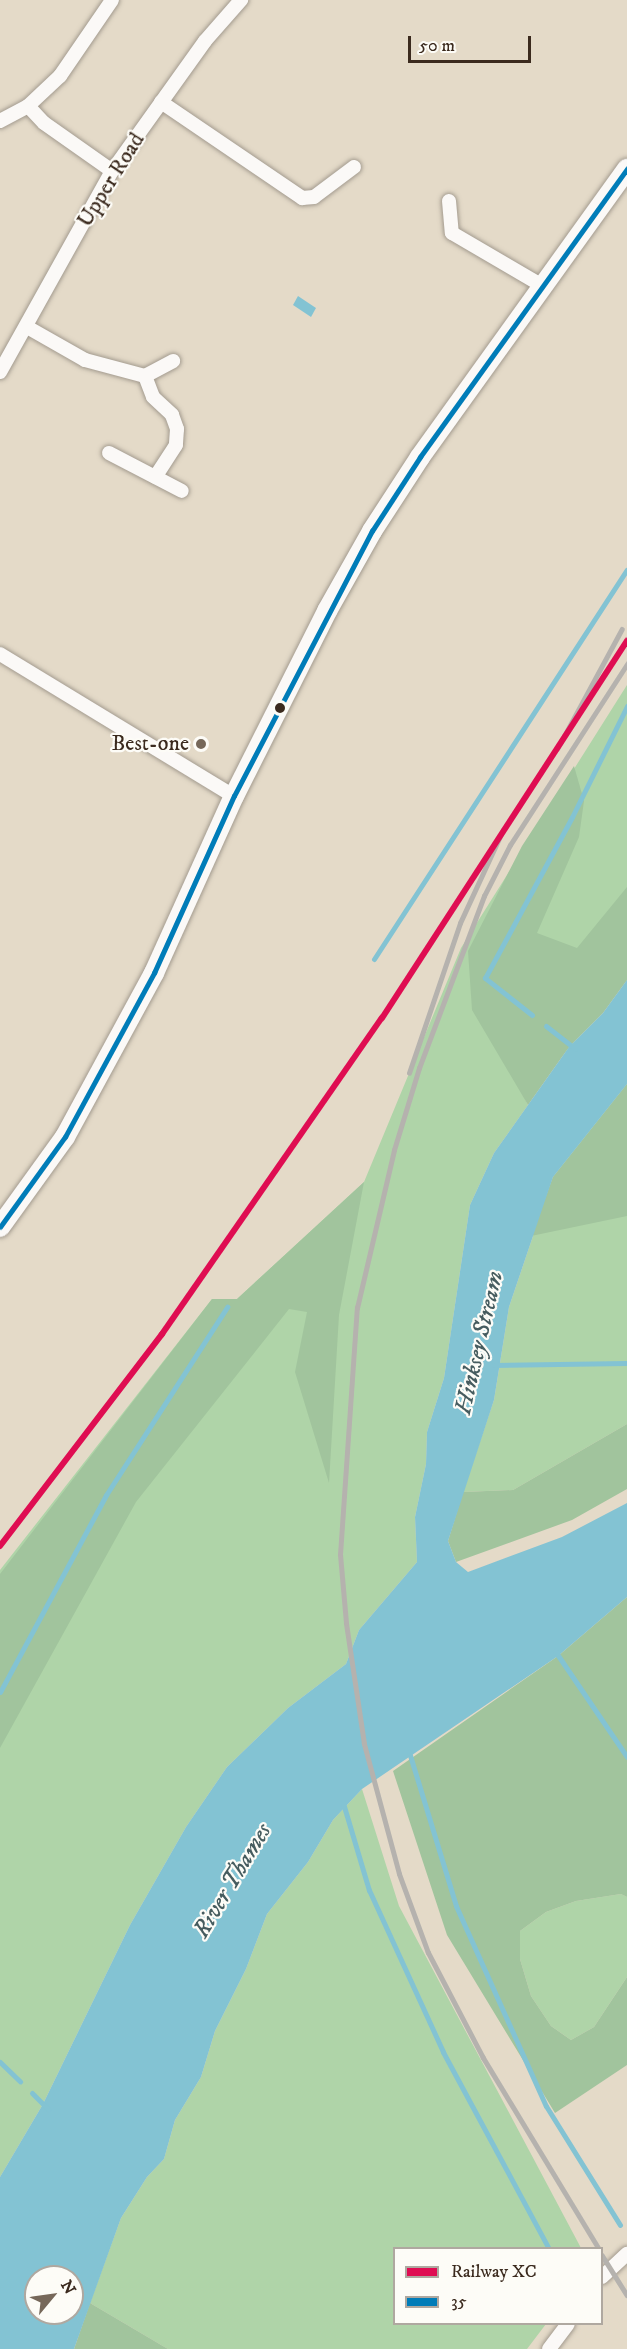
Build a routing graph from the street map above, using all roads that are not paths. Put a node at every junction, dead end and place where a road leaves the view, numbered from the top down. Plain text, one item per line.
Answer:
1 (112, 0) edge
2 (241, 0) edge
3 (161, 102) junction
4 (28, 106) junction
5 (0, 121) edge
6 (354, 166) dead end
7 (627, 169) edge
8 (112, 171) junction
9 (448, 201) dead end
10 (541, 285) junction
11 (27, 327) junction
12 (173, 361) dead end
13 (0, 372) edge
14 (145, 376) junction
15 (109, 453) dead end
16 (155, 477) junction
17 (182, 491) dead end
18 (0, 654) edge
19 (234, 796) junction
20 (0, 1227) edge
21 (627, 2254) edge
22 (603, 2276) edge
23 (567, 2325) edge
24 (549, 2349) edge

1 - 4 street
2 - 3 street, Upper Road
3 - 6 street
3 - 8 street, Upper Road
4 - 5 street
4 - 8 street
7 - 10 street
8 - 11 street, Upper Road
9 - 10 street
10 - 19 street
11 - 13 street, Upper Road
11 - 14 street
12 - 14 street
14 - 16 street
15 - 16 street
16 - 17 street
18 - 19 street
19 - 20 street
21 - 22 street
23 - 24 street

